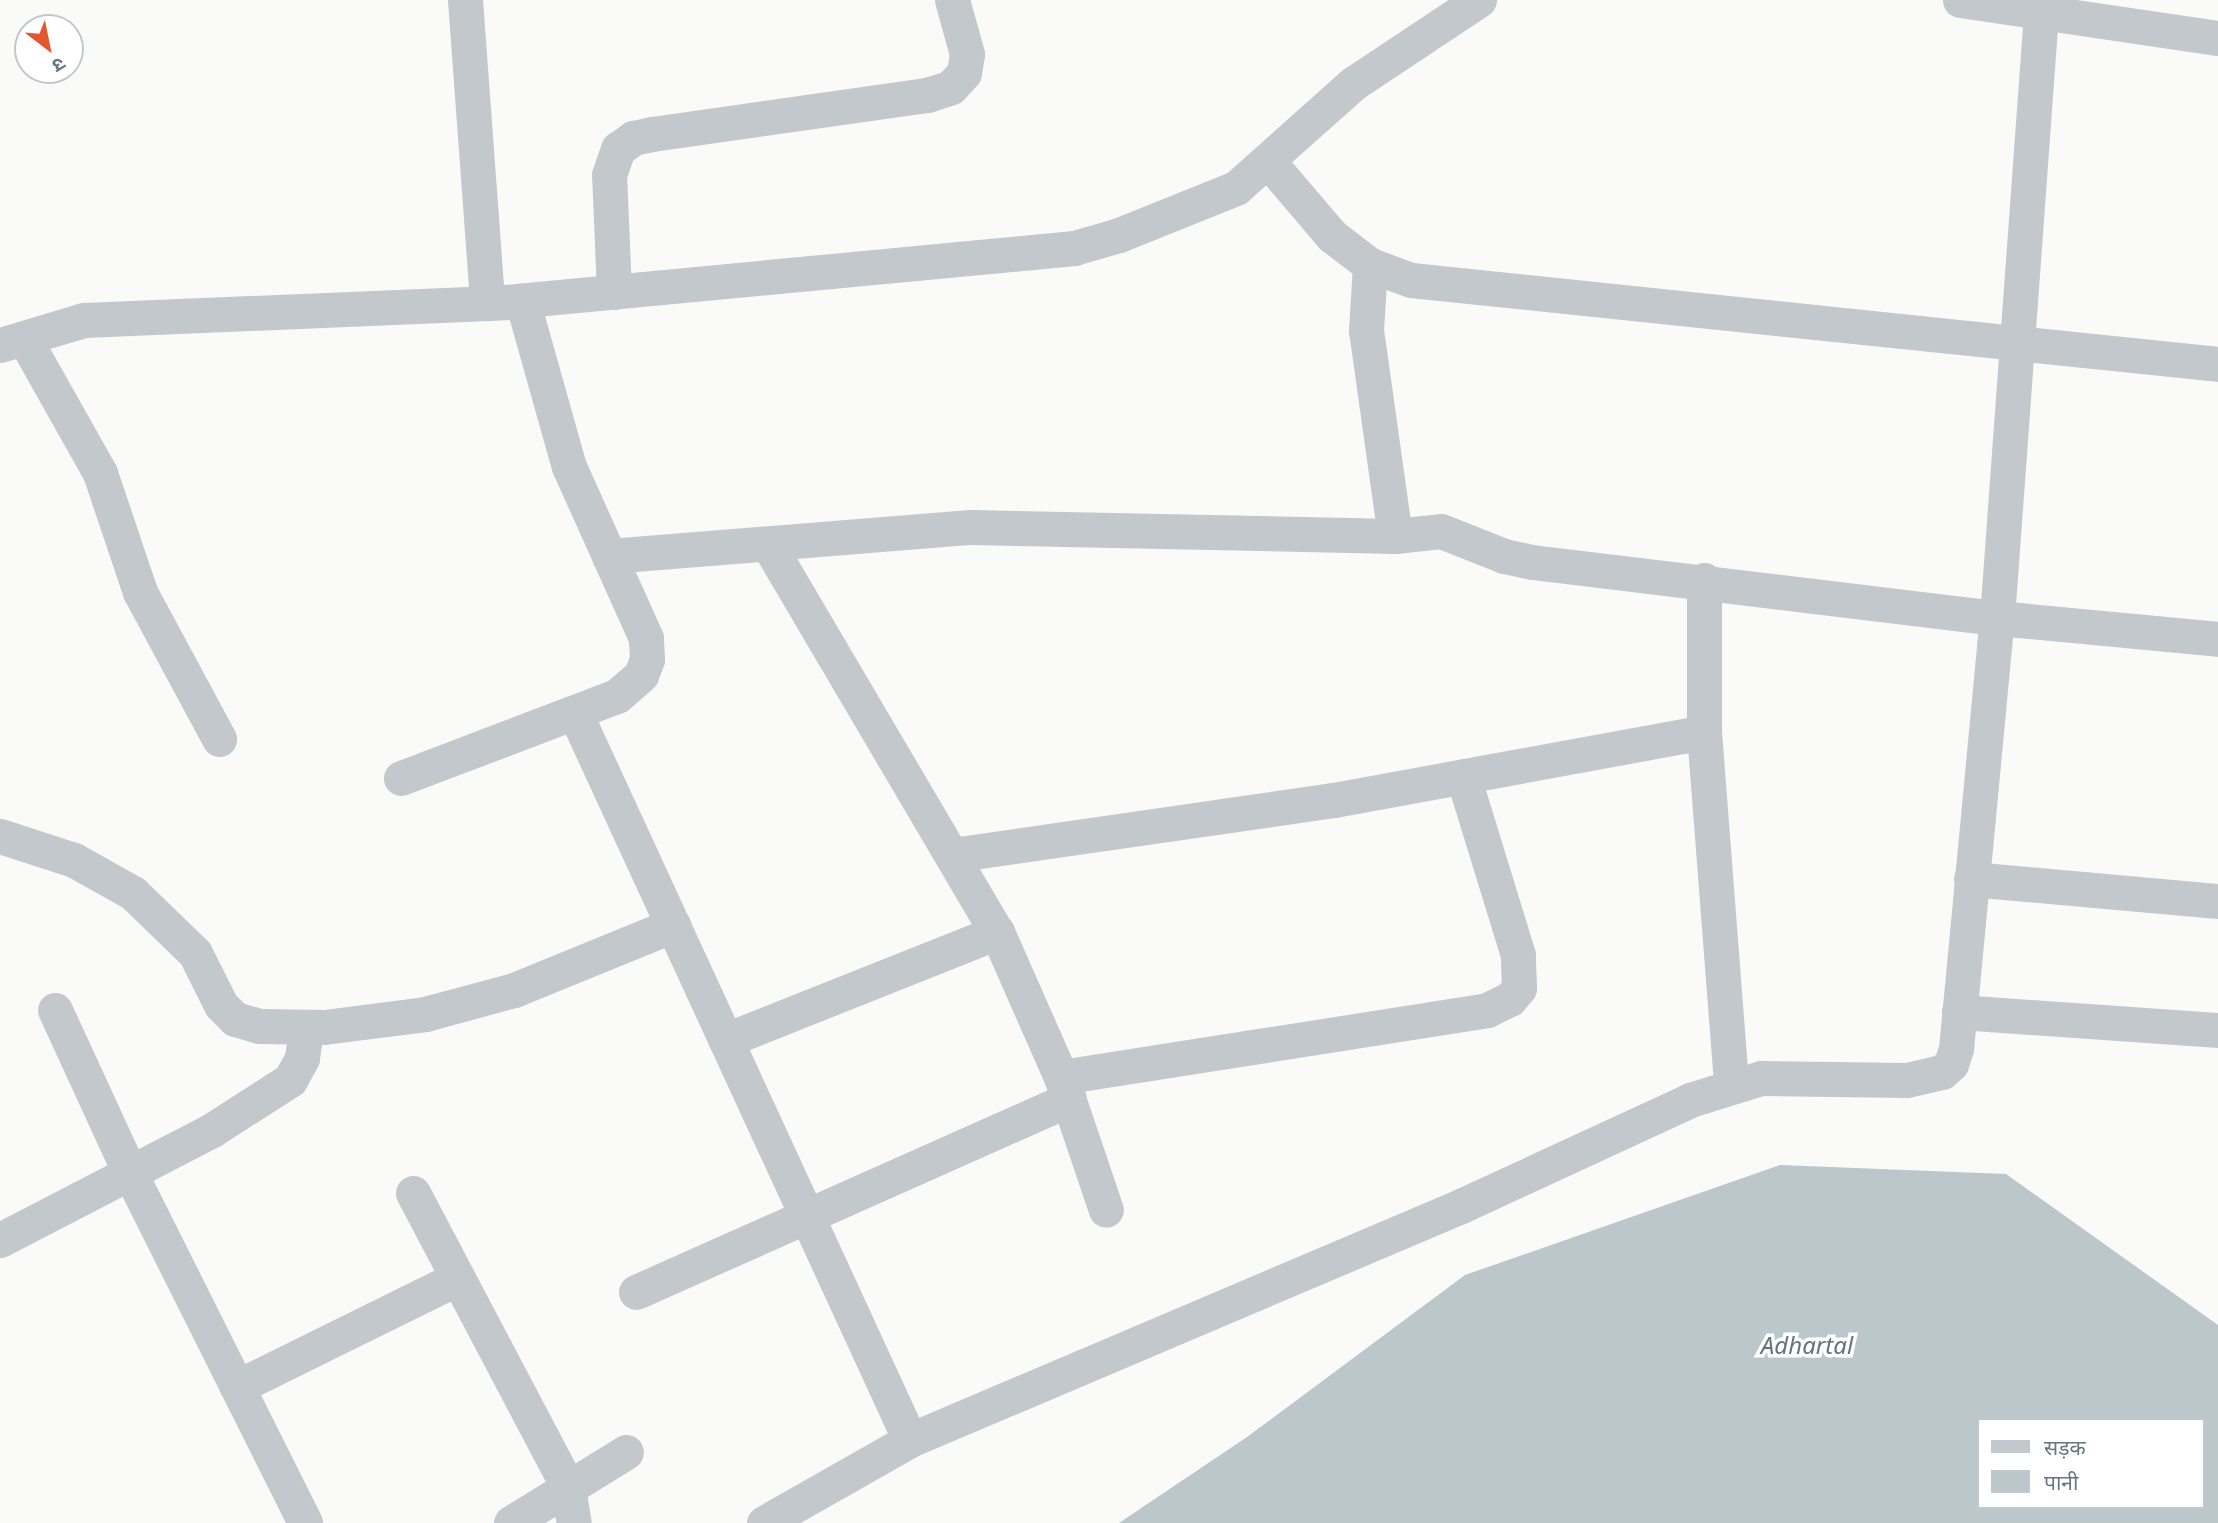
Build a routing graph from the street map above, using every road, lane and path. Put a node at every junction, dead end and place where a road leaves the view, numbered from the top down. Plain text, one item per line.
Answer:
1 (465, 0) edge
2 (952, 0) edge
3 (1479, 0) edge
4 (1960, 0) edge
5 (2043, 7) edge
6 (2218, 38) edge
7 (1269, 162) junction
8 (1370, 265) junction
9 (614, 292) junction
10 (522, 300) junction
11 (487, 303) junction
12 (12, 342) edge
13 (2018, 342) junction
14 (2218, 364) edge
15 (1395, 536) junction
16 (768, 544) junction
17 (609, 556) junction
18 (1704, 580) junction
19 (1997, 618) junction
20 (2218, 639) edge
21 (575, 713) junction
22 (1703, 732) junction
23 (219, 739) dead end
24 (1463, 776) junction
25 (401, 778) dead end
26 (0, 836) edge
27 (952, 855) junction
28 (1971, 879) junction
29 (2218, 901) edge
30 (673, 925) junction
31 (997, 932) junction
32 (55, 1010) dead end
33 (1959, 1012) junction
34 (306, 1028) junction
35 (2218, 1030) edge
36 (726, 1040) junction
37 (1731, 1085) junction
38 (1065, 1088) junction
39 (131, 1175) junction
40 (413, 1193) dead end
41 (1106, 1210) dead end
42 (806, 1215) junction
43 (0, 1240) edge
44 (458, 1278) junction
45 (636, 1292) dead end
46 (237, 1387) junction
47 (910, 1440) junction
48 (626, 1452) dead end
49 (569, 1487) junction
50 (305, 1523) edge
51 (511, 1523) edge
52 (574, 1523) edge
53 (764, 1523) edge

1 - 11 street
2 - 9 street
3 - 7 street
4 - 5 street
5 - 6 street
5 - 13 street
7 - 8 street
7 - 9 street
8 - 13 street
8 - 15 street
9 - 10 street
10 - 11 street
10 - 17 street
11 - 12 street
12 - 23 street
13 - 14 street
13 - 19 street
15 - 16 street
15 - 18 street
16 - 17 street
16 - 27 street
17 - 21 street
18 - 19 street
18 - 22 street
19 - 20 street
19 - 28 street
21 - 25 street
21 - 30 street
22 - 24 street
22 - 37 street
24 - 27 street
24 - 38 street
26 - 34 street
27 - 31 street
28 - 29 street
28 - 33 street
30 - 34 street
30 - 36 street
31 - 36 street
31 - 38 street
32 - 39 street
33 - 35 street
33 - 37 street
34 - 39 street
36 - 42 street
37 - 47 street
38 - 41 street
38 - 42 street
39 - 43 street
39 - 46 street
40 - 44 street
42 - 45 street
42 - 47 street
44 - 46 street
44 - 49 street
46 - 50 street
47 - 53 street
48 - 49 street
49 - 51 street
49 - 52 street

